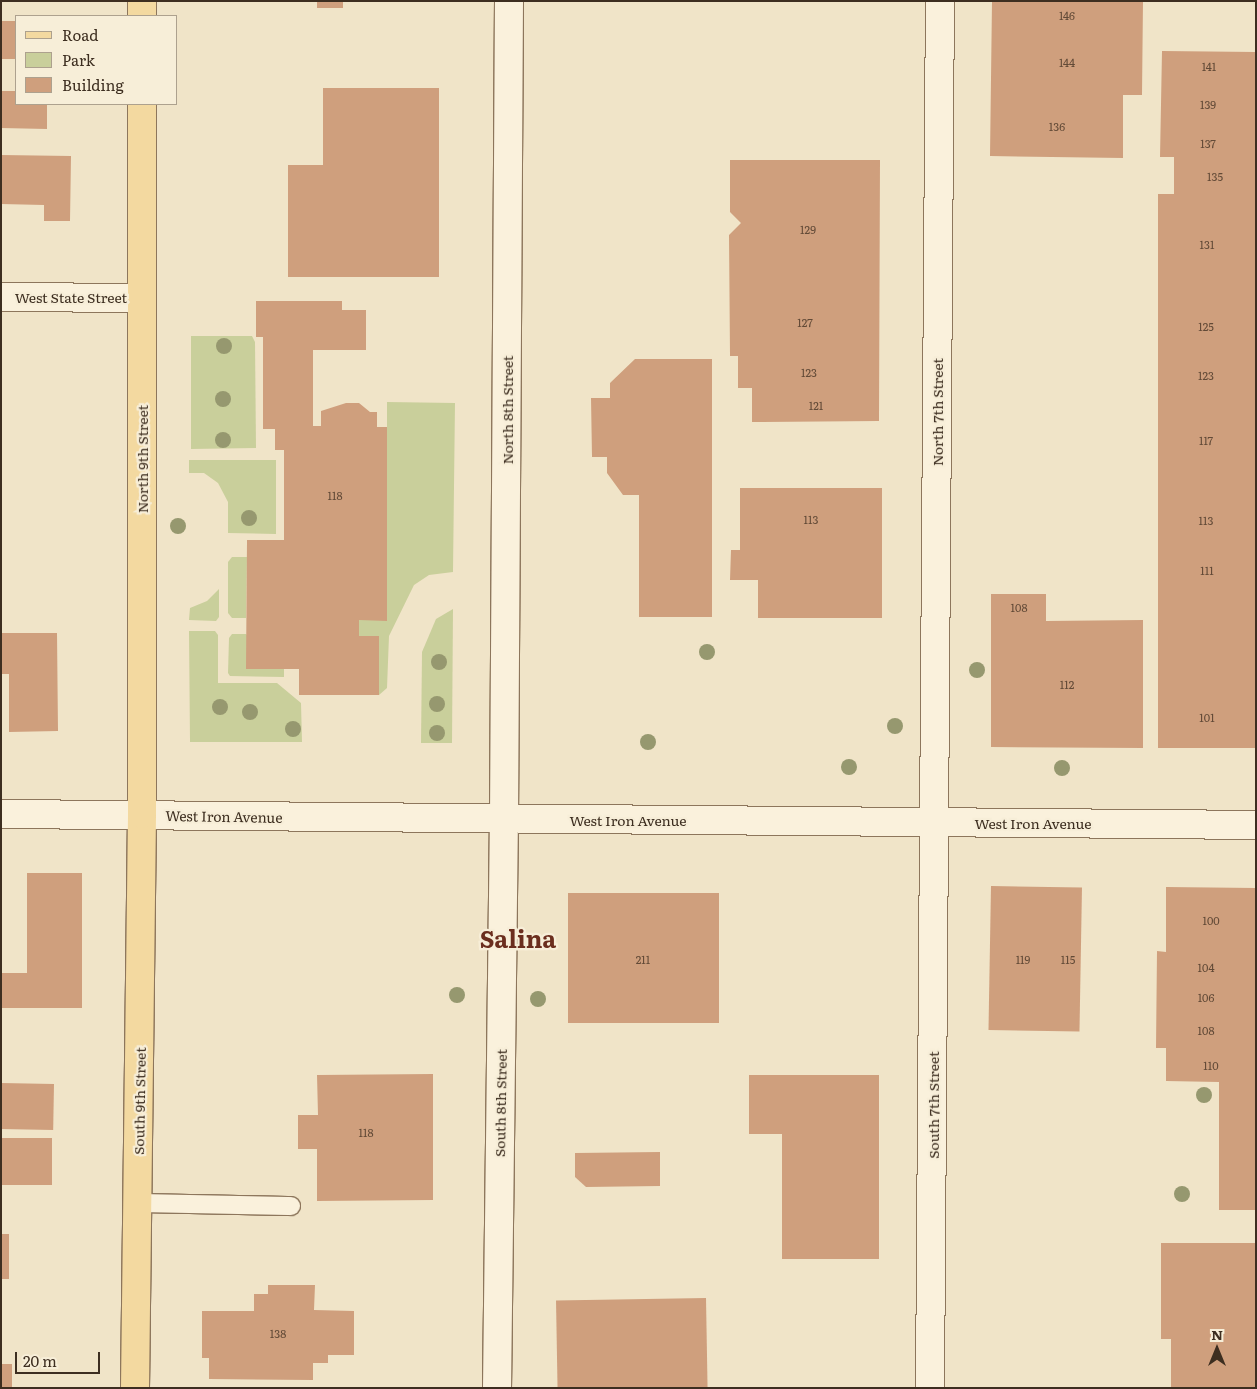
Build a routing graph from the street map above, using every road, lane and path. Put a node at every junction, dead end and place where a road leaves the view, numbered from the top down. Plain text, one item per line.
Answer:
1 (142, 1) edge
2 (509, 1) edge
3 (940, 1) edge
4 (142, 15) edge
5 (142, 105) edge
6 (1, 297) edge
7 (142, 298) junction
8 (1, 814) edge
9 (142, 814) junction
10 (504, 819) junction
11 (935, 822) junction
12 (1256, 825) edge
13 (137, 1204) junction
14 (291, 1206) dead end
15 (135, 1388) edge
16 (497, 1388) edge
17 (930, 1388) edge

1 - 4 main road
2 - 10 street, North 8th Street
3 - 11 street, North 7th Street
5 - 7 main road, North 9th Street
6 - 7 street, West State Street
7 - 9 main road, North 9th Street
8 - 9 street, West Iron Avenue
9 - 10 street, West Iron Avenue
9 - 13 main road, South 9th Street
10 - 11 street, West Iron Avenue
10 - 16 street, South 8th Street
11 - 12 street, West Iron Avenue
11 - 17 street, South 7th Street
13 - 14 lane
13 - 15 main road, South 9th Street

